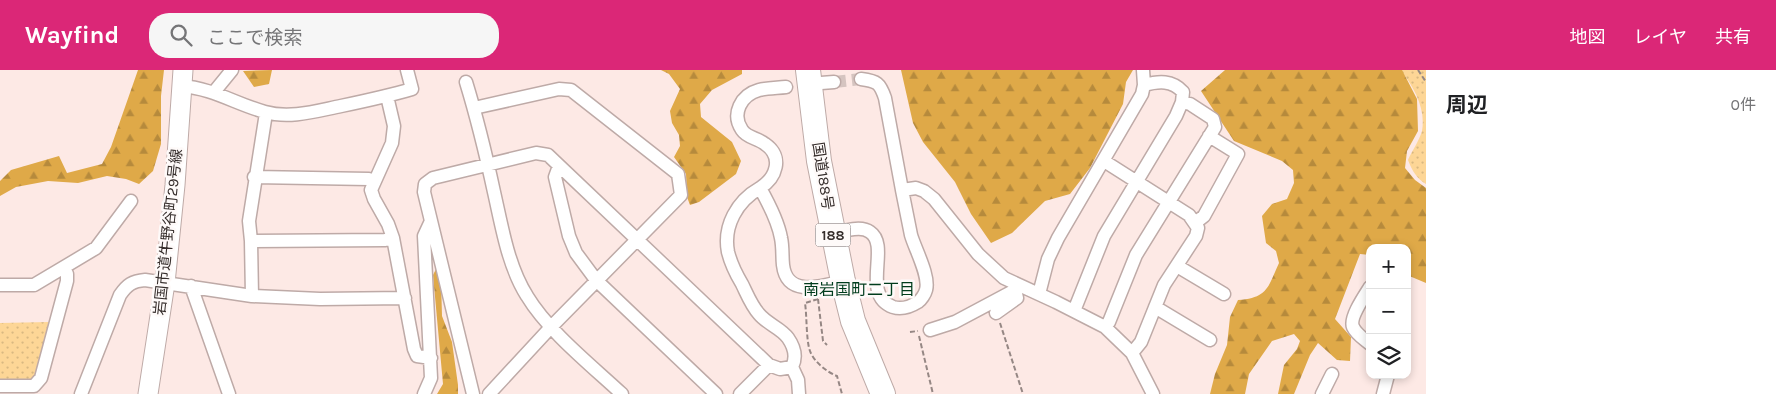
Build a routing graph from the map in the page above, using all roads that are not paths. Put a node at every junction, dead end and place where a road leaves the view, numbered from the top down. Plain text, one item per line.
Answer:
1 (232, 70) edge
2 (407, 70) edge
3 (1143, 70) edge
4 (814, 76) edge
5 (182, 78) edge
6 (861, 79) tunnel mouth
7 (466, 82) dead end
8 (834, 82) tunnel mouth
9 (1144, 85) junction
10 (786, 87) dead end
11 (214, 92) junction
12 (386, 96) junction
13 (1182, 102) junction
14 (474, 108) junction
15 (266, 113) junction
16 (1209, 136) junction
17 (1104, 161) junction
18 (488, 165) junction
19 (559, 166) junction
20 (254, 177) junction
21 (374, 182) junction
22 (1138, 182) junction
23 (760, 188) junction
24 (902, 190) junction
25 (132, 202) dead end
26 (1169, 202) junction
27 (431, 221) junction
28 (1196, 223) junction
29 (833, 234) junction
30 (392, 238) junction
31 (637, 238) junction
32 (251, 241) junction
33 (1177, 266) junction
34 (64, 268) junction
35 (596, 280) junction
36 (843, 281) junction
37 (165, 282) junction
38 (0, 285) edge
39 (191, 286) junction
40 (1017, 288) junction
41 (1368, 289) edge
42 (1039, 294) junction
43 (1224, 294) dead end
44 (252, 296) junction
45 (405, 298) junction
46 (1155, 307) junction
47 (1074, 311) junction
48 (996, 313) road end
49 (551, 327) junction
50 (1105, 327) junction
51 (924, 331) road end
52 (1210, 340) dead end
53 (1366, 341) edge
54 (1132, 354) junction
55 (431, 358) junction
56 (769, 364) junction
57 (792, 366) junction
58 (1332, 374) dead end
59 (1387, 379) edge
60 (0, 386) edge
61 (81, 394) edge
62 (148, 394) edge
63 (229, 394) edge
64 (424, 394) edge
65 (473, 394) edge
66 (489, 394) edge
67 (622, 394) edge
68 (716, 394) edge
69 (740, 394) edge
70 (800, 394) edge
71 (883, 394) edge
72 (1153, 394) edge
73 (1322, 394) edge
74 (1383, 394) edge

1 - 11 street
2 - 12 street
3 - 9 street
4 - 8 street
4 - 29 highway, 国道188号 / 188
5 - 11 street
5 - 37 street, 岩国市道牛野谷町29号線
6 - 24 street
7 - 14 street
9 - 13 street
9 - 17 street
10 - 23 street
11 - 15 street
12 - 15 street
12 - 21 street
13 - 16 street
13 - 22 street
14 - 18 street
14 - 31 street
15 - 20 street
16 - 26 street
16 - 28 street
17 - 22 street
17 - 42 street
18 - 19 street
18 - 27 street
18 - 49 street
19 - 31 street
19 - 35 street
20 - 21 street
20 - 32 street
21 - 30 street
22 - 26 street
22 - 47 street
23 - 36 street
23 - 57 street
24 - 29 street
24 - 40 street
25 - 34 street
26 - 28 street
26 - 50 street
27 - 55 street
27 - 65 street
28 - 33 street
29 - 36 highway, 国道188号 / 188
30 - 32 street
30 - 45 street
31 - 35 street
31 - 56 street
32 - 44 street
33 - 43 street
33 - 46 street
34 - 38 street
34 - 60 street
35 - 49 street
35 - 68 street
36 - 71 highway, 国道188号 / 188
37 - 39 street
37 - 61 street
37 - 62 street, 岩国市道牛野谷町29号線
39 - 44 street
39 - 63 street
40 - 42 street
40 - 48 street
40 - 51 street
41 - 53 street
42 - 47 street
44 - 45 street
45 - 55 street
46 - 52 street
46 - 54 street
47 - 50 street
49 - 66 street
49 - 67 street
50 - 54 street
54 - 72 street
55 - 64 street
56 - 57 street
56 - 69 street
57 - 70 street
58 - 73 street
59 - 74 street

